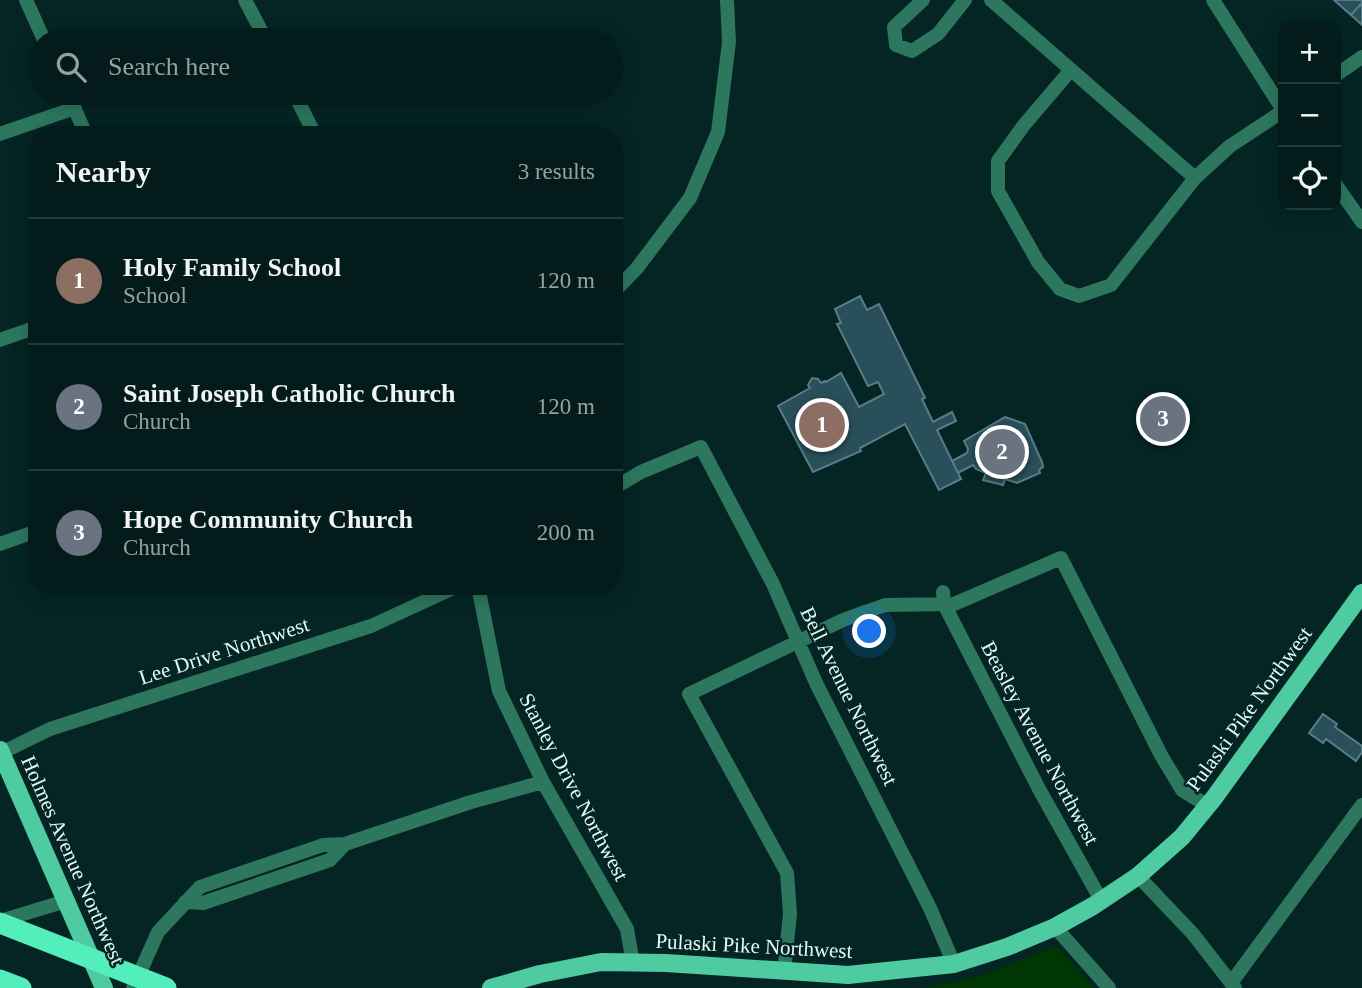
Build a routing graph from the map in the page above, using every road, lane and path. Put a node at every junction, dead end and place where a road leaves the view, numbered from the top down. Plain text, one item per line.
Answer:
1 (26, 0) edge
2 (246, 0) edge
3 (727, 0) edge
4 (923, 0) edge
5 (965, 0) edge
6 (990, 0) edge
7 (1213, 0) edge
8 (39, 28) edge
9 (260, 28) edge
10 (1362, 57) edge
11 (1070, 71) junction
12 (1341, 72) edge
13 (1278, 102) edge
14 (74, 105) edge
15 (300, 105) edge
16 (75, 108) junction
17 (1278, 113) edge
18 (82, 126) edge
19 (310, 126) edge
20 (0, 134) edge
21 (1195, 178) junction
22 (1341, 192) edge
23 (1362, 222) edge
24 (623, 283) edge
25 (28, 330) edge
26 (0, 340) edge
27 (623, 483) edge
28 (28, 534) edge
29 (0, 544) edge
30 (438, 595) edge
31 (480, 595) edge
32 (944, 598) junction
33 (1360, 602) edge
34 (797, 642) junction
35 (1, 752) edge
36 (543, 782) junction
37 (1362, 805) edge
38 (1208, 806) junction
39 (1138, 876) junction
40 (1101, 900) junction
41 (66, 901) junction
42 (0, 922) edge
43 (1055, 927) junction
44 (633, 963) junction
45 (954, 964) junction
46 (784, 971) junction
47 (0, 980) edge
48 (1233, 985) edge
49 (21, 988) edge
50 (104, 988) edge
51 (133, 988) edge
52 (166, 988) edge
53 (491, 988) edge
54 (1109, 988) edge

1 - 8 street
2 - 9 street
3 - 24 street
4 - 5 street
6 - 11 street
7 - 13 street
10 - 12 street
11 - 21 street
11 - 21 street
14 - 16 street
15 - 19 street
16 - 18 street
16 - 20 street
17 - 21 street
22 - 23 street
25 - 26 street
27 - 34 street, Bell Avenue Northwest
28 - 29 street
30 - 35 street, Lee Drive Northwest
31 - 36 street, Stanley Drive Northwest
32 - 34 street
32 - 38 street
32 - 40 street, Beasley Avenue Northwest
33 - 38 main road, Pulaski Pike Northwest
34 - 45 street, Bell Avenue Northwest
34 - 46 street
35 - 41 main road, Holmes Avenue Northwest
36 - 44 street, Stanley Drive Northwest
36 - 51 street
37 - 48 street
38 - 39 main road, Pulaski Pike Northwest
39 - 40 main road, Pulaski Pike Northwest
39 - 48 street
40 - 43 main road, Pulaski Pike Northwest
41 - 42 street
41 - 50 main road, Holmes Avenue Northwest
42 - 52 highway, bridge
43 - 45 main road, Pulaski Pike Northwest
43 - 54 street
44 - 46 main road, Pulaski Pike Northwest
44 - 53 main road, Pulaski Pike Northwest
45 - 46 main road, Pulaski Pike Northwest
47 - 49 highway

